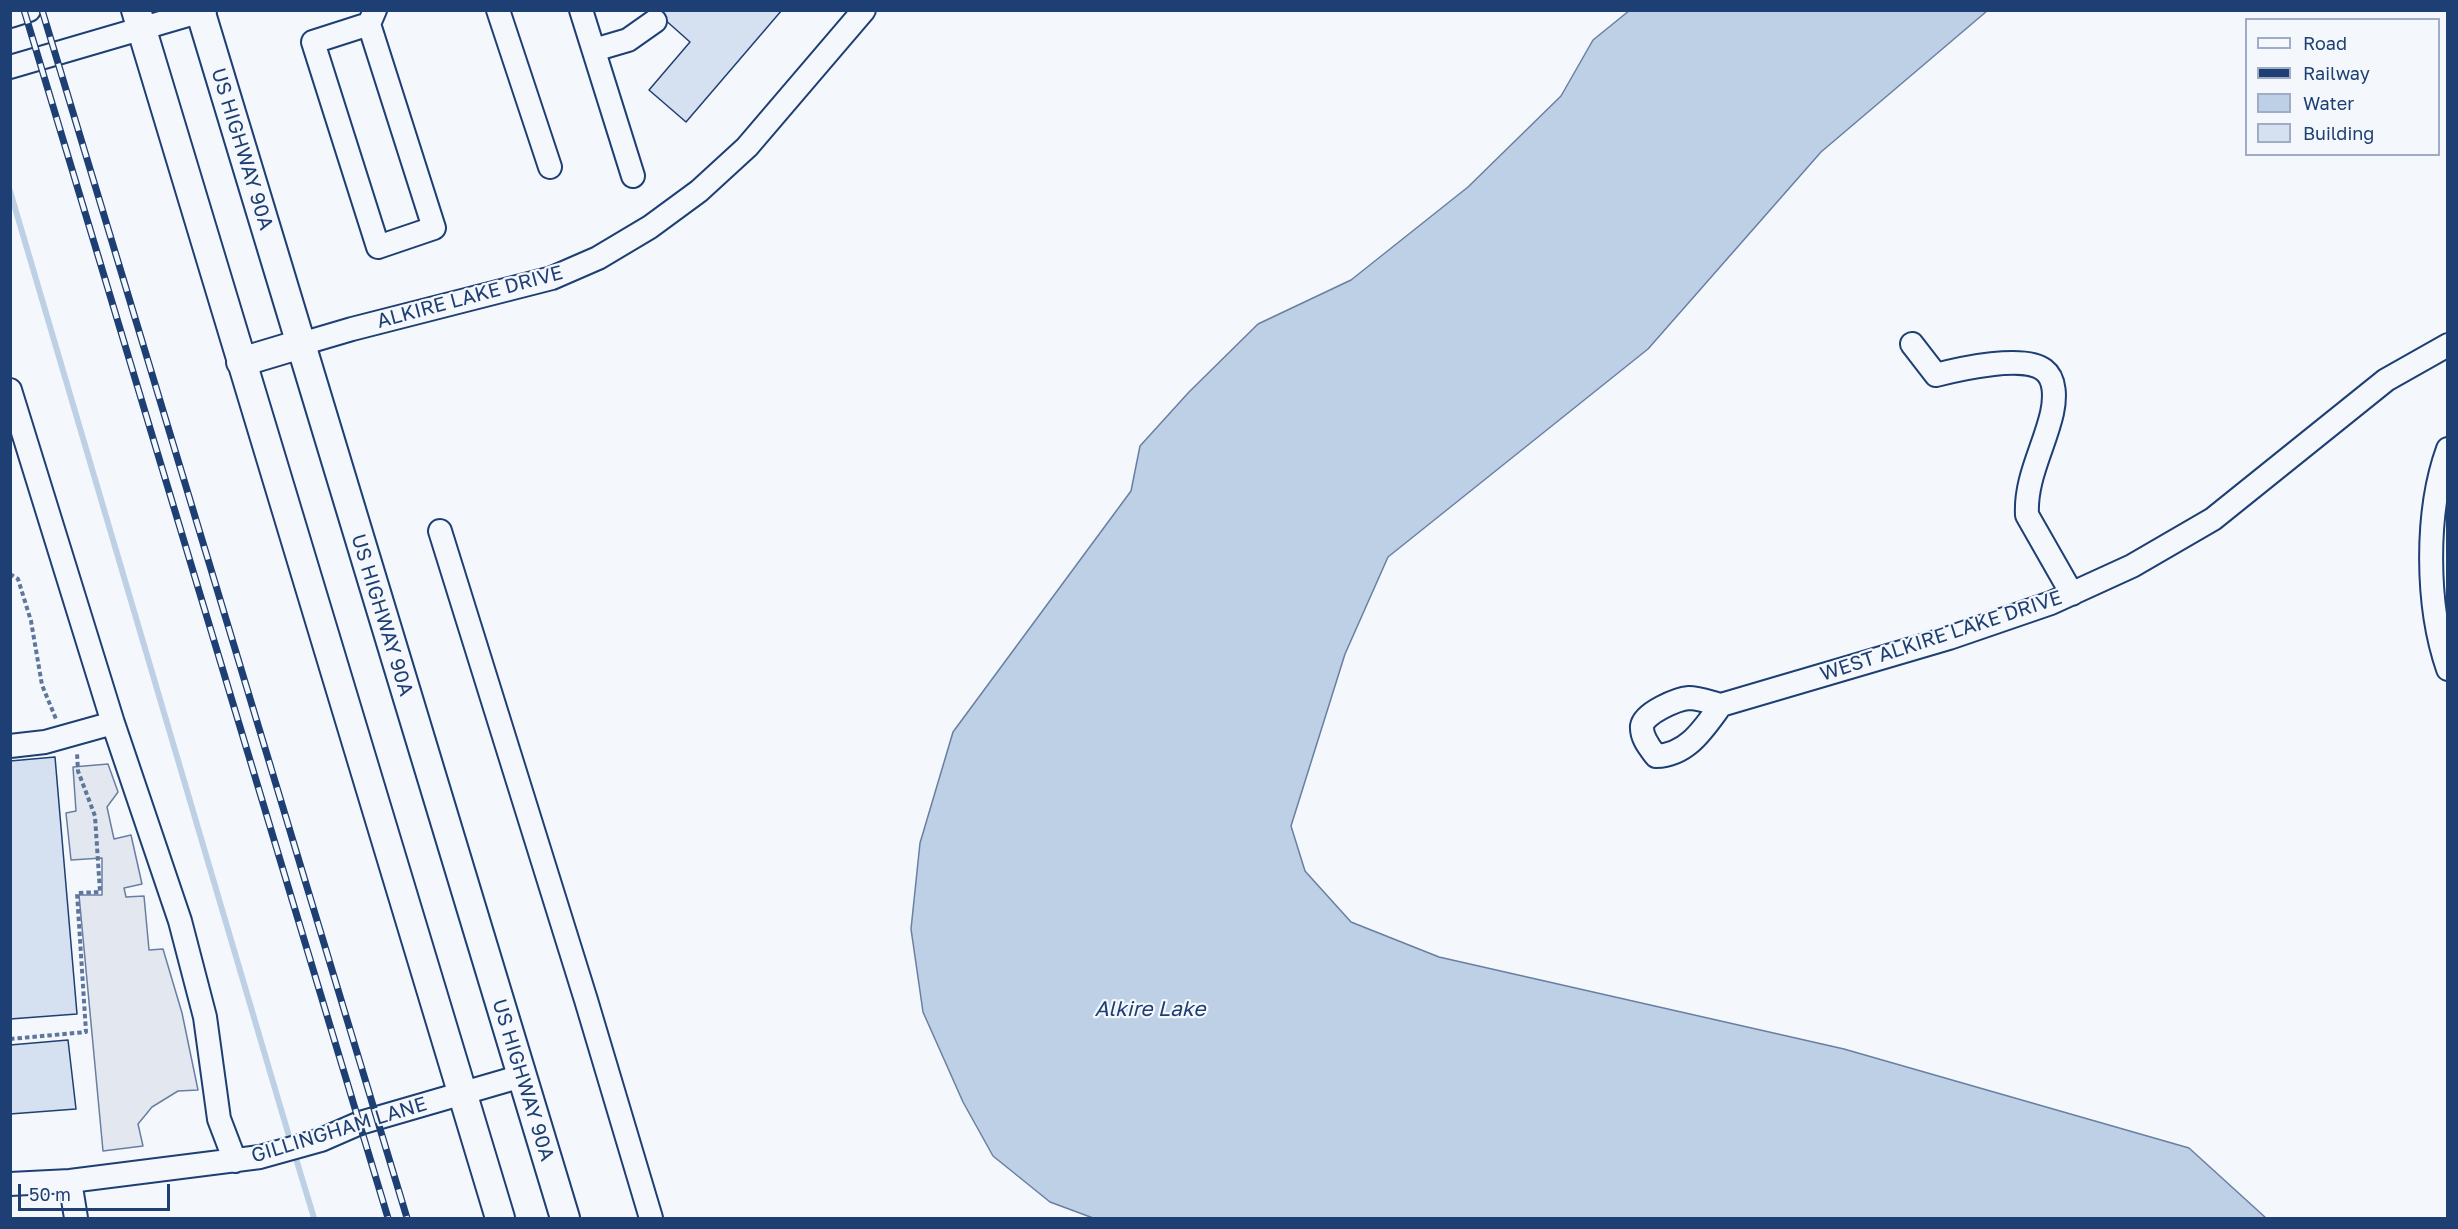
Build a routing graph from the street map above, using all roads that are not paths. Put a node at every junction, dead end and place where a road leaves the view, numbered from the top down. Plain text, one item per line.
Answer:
1 (29, 10) edge
2 (498, 10) edge
3 (581, 10) edge
4 (864, 10) edge
5 (202, 11) edge
6 (10, 16) edge
7 (372, 17) edge
8 (138, 20) edge
9 (655, 21) dead end
10 (594, 50) junction
11 (14, 66) edge
12 (550, 167) dead end
13 (633, 176) dead end
14 (301, 344) junction
15 (1912, 344) dead end
16 (2448, 345) edge
17 (241, 362) junction
18 (10, 390) edge
19 (2448, 449) edge
20 (440, 531) dead end
21 (2072, 594) junction
22 (2448, 669) edge
23 (1721, 705) dead end
24 (113, 723) junction
25 (10, 746) edge
26 (522, 1076) junction
27 (462, 1093) junction
28 (235, 1161) junction
29 (70, 1181) junction
30 (10, 1184) edge
31 (76, 1218) edge
32 (500, 1218) edge
33 (565, 1218) edge
34 (651, 1218) edge

1 - 6 street
2 - 12 street
3 - 10 street
4 - 14 street, ALKIRE LAKE DRIVE
5 - 8 street
5 - 14 main road, US HIGHWAY 90A
7 - 7 street
8 - 11 street
8 - 17 main road
9 - 10 street
10 - 13 street
14 - 17 main road
14 - 26 main road, US HIGHWAY 90A
15 - 21 street
16 - 21 street, WEST ALKIRE LAKE DRIVE
17 - 27 main road
18 - 24 street
19 - 22 street
20 - 34 street
21 - 23 street, WEST ALKIRE LAKE DRIVE
24 - 25 street
24 - 28 street
26 - 27 street, GILLINGHAM LANE
26 - 33 main road, US HIGHWAY 90A
27 - 28 street, GILLINGHAM LANE
27 - 32 main road
28 - 29 street, GILLINGHAM LANE
29 - 30 street, GILLINGHAM LANE
29 - 31 street

